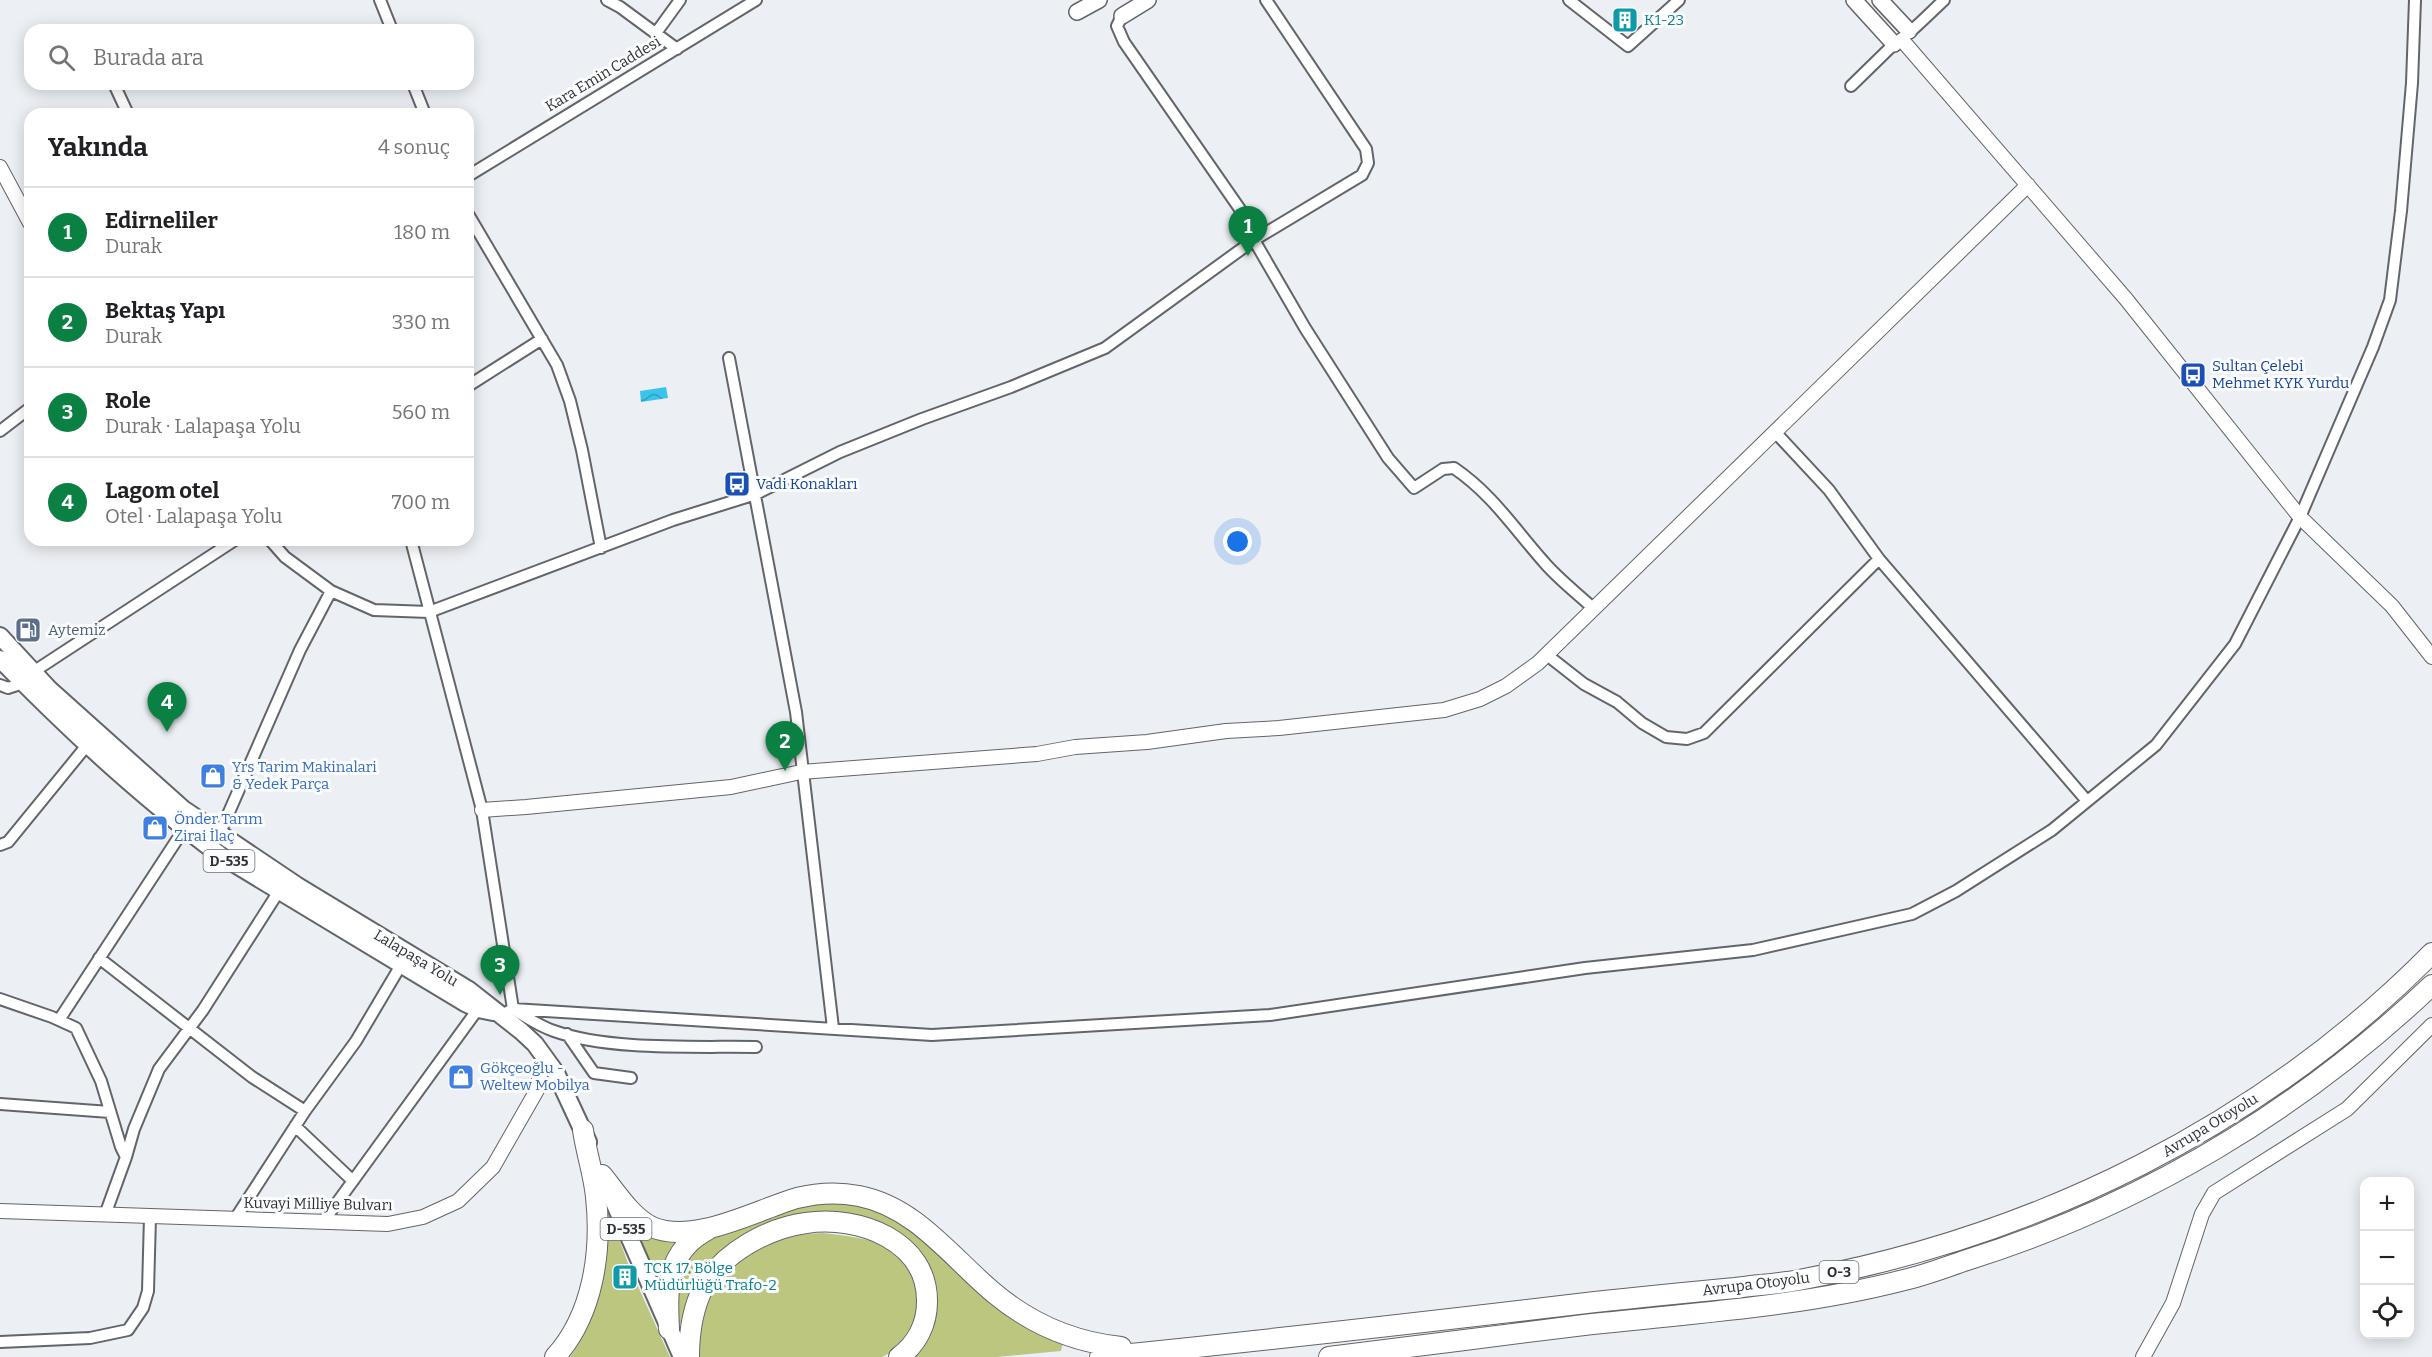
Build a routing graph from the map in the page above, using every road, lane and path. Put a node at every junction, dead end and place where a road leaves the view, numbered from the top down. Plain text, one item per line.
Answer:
1 (380, 0) edge
2 (607, 0) edge
3 (680, 0) edge
4 (756, 0) edge
5 (1099, 0) edge
6 (1148, 0) edge
7 (1266, 0) edge
8 (1569, 0) edge
9 (1661, 0) edge
10 (1854, 0) edge
11 (1880, 0) edge
12 (1944, 0) edge
13 (2415, 0) edge
14 (622, 4) edge
15 (1675, 4) edge
16 (1077, 12) dead end
17 (1122, 16) joint
18 (390, 24) edge
19 (656, 33) junction
20 (1902, 38) junction
21 (677, 49) junction
22 (1851, 86) dead end
23 (117, 90) edge
24 (415, 90) edge
25 (125, 108) edge
26 (423, 108) edge
27 (0, 167) edge
28 (474, 172) edge
29 (2028, 185) junction
30 (24, 212) edge
31 (474, 224) edge
32 (1254, 240) junction
33 (542, 339) junction
34 (729, 358) dead end
35 (474, 382) edge
36 (24, 413) edge
37 (0, 431) edge
38 (1774, 432) junction
39 (756, 494) junction
40 (2300, 517) junction
41 (226, 546) edge
42 (275, 546) edge
43 (412, 546) edge
44 (601, 548) junction
45 (1879, 559) junction
46 (331, 591) junction
47 (1594, 609) junction
48 (429, 612) junction
49 (0, 636) edge
50 (1547, 655) junction
51 (2432, 657) edge
52 (0, 659) edge
53 (28, 678) junction
54 (0, 685) edge
55 (88, 744) junction
56 (801, 772) junction
57 (2087, 801) junction
58 (482, 810) junction
59 (184, 829) junction
60 (219, 835) junction
61 (0, 845) edge
62 (279, 891) junction
63 (2432, 953) edge
64 (99, 958) junction
65 (401, 965) junction
66 (2432, 985) edge
67 (0, 999) edge
68 (496, 1011) junction
69 (59, 1020) junction
70 (2432, 1025) edge
71 (832, 1028) junction
72 (189, 1029) junction
73 (567, 1034) junction
74 (756, 1047) dead end
75 (544, 1055) junction
76 (631, 1078) dead end
77 (0, 1104) edge
78 (305, 1111) junction
79 (110, 1112) junction
80 (295, 1126) junction
81 (582, 1130) junction
82 (126, 1157) junction
83 (602, 1175) junction
84 (353, 1181) junction
85 (0, 1211) edge
86 (105, 1215) junction
87 (150, 1217) junction
88 (235, 1219) junction
89 (323, 1222) junction
90 (717, 1226) junction
91 (669, 1329) junction
92 (0, 1342) edge
93 (1160, 1351) junction
94 (555, 1357) edge
95 (682, 1357) edge
96 (689, 1357) edge
97 (899, 1357) edge
98 (1100, 1357) edge
99 (1329, 1357) edge
100 (2143, 1357) edge

1 - 18 street
2 - 14 street
3 - 19 street
4 - 21 street, Kara Emin Caddesi
5 - 16 main road
6 - 17 main road
7 - 32 street
8 - 15 street
9 - 15 street
10 - 20 main road
11 - 20 main road
12 - 20 street
13 - 40 street
14 - 19 street
17 - 32 street
19 - 21 street
20 - 22 street
20 - 29 street
21 - 28 street, Kara Emin Caddesi
23 - 25 street
24 - 26 street
27 - 30 street
29 - 38 street
29 - 40 street
31 - 33 street
32 - 39 street
32 - 47 street
33 - 35 street
33 - 44 street
34 - 39 street
36 - 37 street
38 - 45 street
38 - 47 street
39 - 44 street
39 - 56 street
40 - 51 street
40 - 57 street
41 - 53 street
42 - 46 street
43 - 48 street
44 - 48 street
45 - 50 street
45 - 57 street
46 - 48 street
46 - 60 street
47 - 50 street
48 - 58 street
49 - 53 main road, Lalapaşa Yolu / D-535
50 - 56 street
52 - 53 main road, Lalapaşa Yolu / D-535
53 - 54 street
53 - 55 main road, Lalapaşa Yolu / D-535
53 - 60 main road, Lalapaşa Yolu / D-535
55 - 59 main road, Lalapaşa Yolu / D-535
55 - 61 street
56 - 58 street
56 - 71 street
57 - 71 street
58 - 68 street
59 - 62 main road, Lalapaşa Yolu / D-535
59 - 64 street
60 - 68 main road, Lalapaşa Yolu / D-535
62 - 65 main road, Lalapaşa Yolu / D-535
62 - 72 street
63 - 93 highway, Avrupa Otoyolu / O-3
64 - 69 street
64 - 72 street
65 - 68 main road, Lalapaşa Yolu / D-535
65 - 78 street
66 - 99 highway, Avrupa Otoyolu / O-3
67 - 69 street
68 - 71 street
68 - 73 street
68 - 75 main road, D-535
68 - 84 street
69 - 79 street
70 - 100 street
72 - 78 street
72 - 82 street
73 - 74 street
73 - 76 street
75 - 81 main road, D-535
75 - 89 street, Kuvayi Milliye Bulvarı
77 - 79 street
78 - 80 street
79 - 82 street
80 - 84 street
80 - 88 street
81 - 83 main road, D-535
81 - 94 highway
82 - 86 street
83 - 90 highway
83 - 91 main road, D-535
84 - 89 street
85 - 86 street, Kuvayi Milliye Bulvarı
86 - 87 street, Kuvayi Milliye Bulvarı
87 - 88 street, Kuvayi Milliye Bulvarı
87 - 92 street
88 - 89 street, Kuvayi Milliye Bulvarı
90 - 91 highway
90 - 93 highway
91 - 95 main road, D-535
93 - 98 highway, Avrupa Otoyolu / O-3
96 - 97 highway

